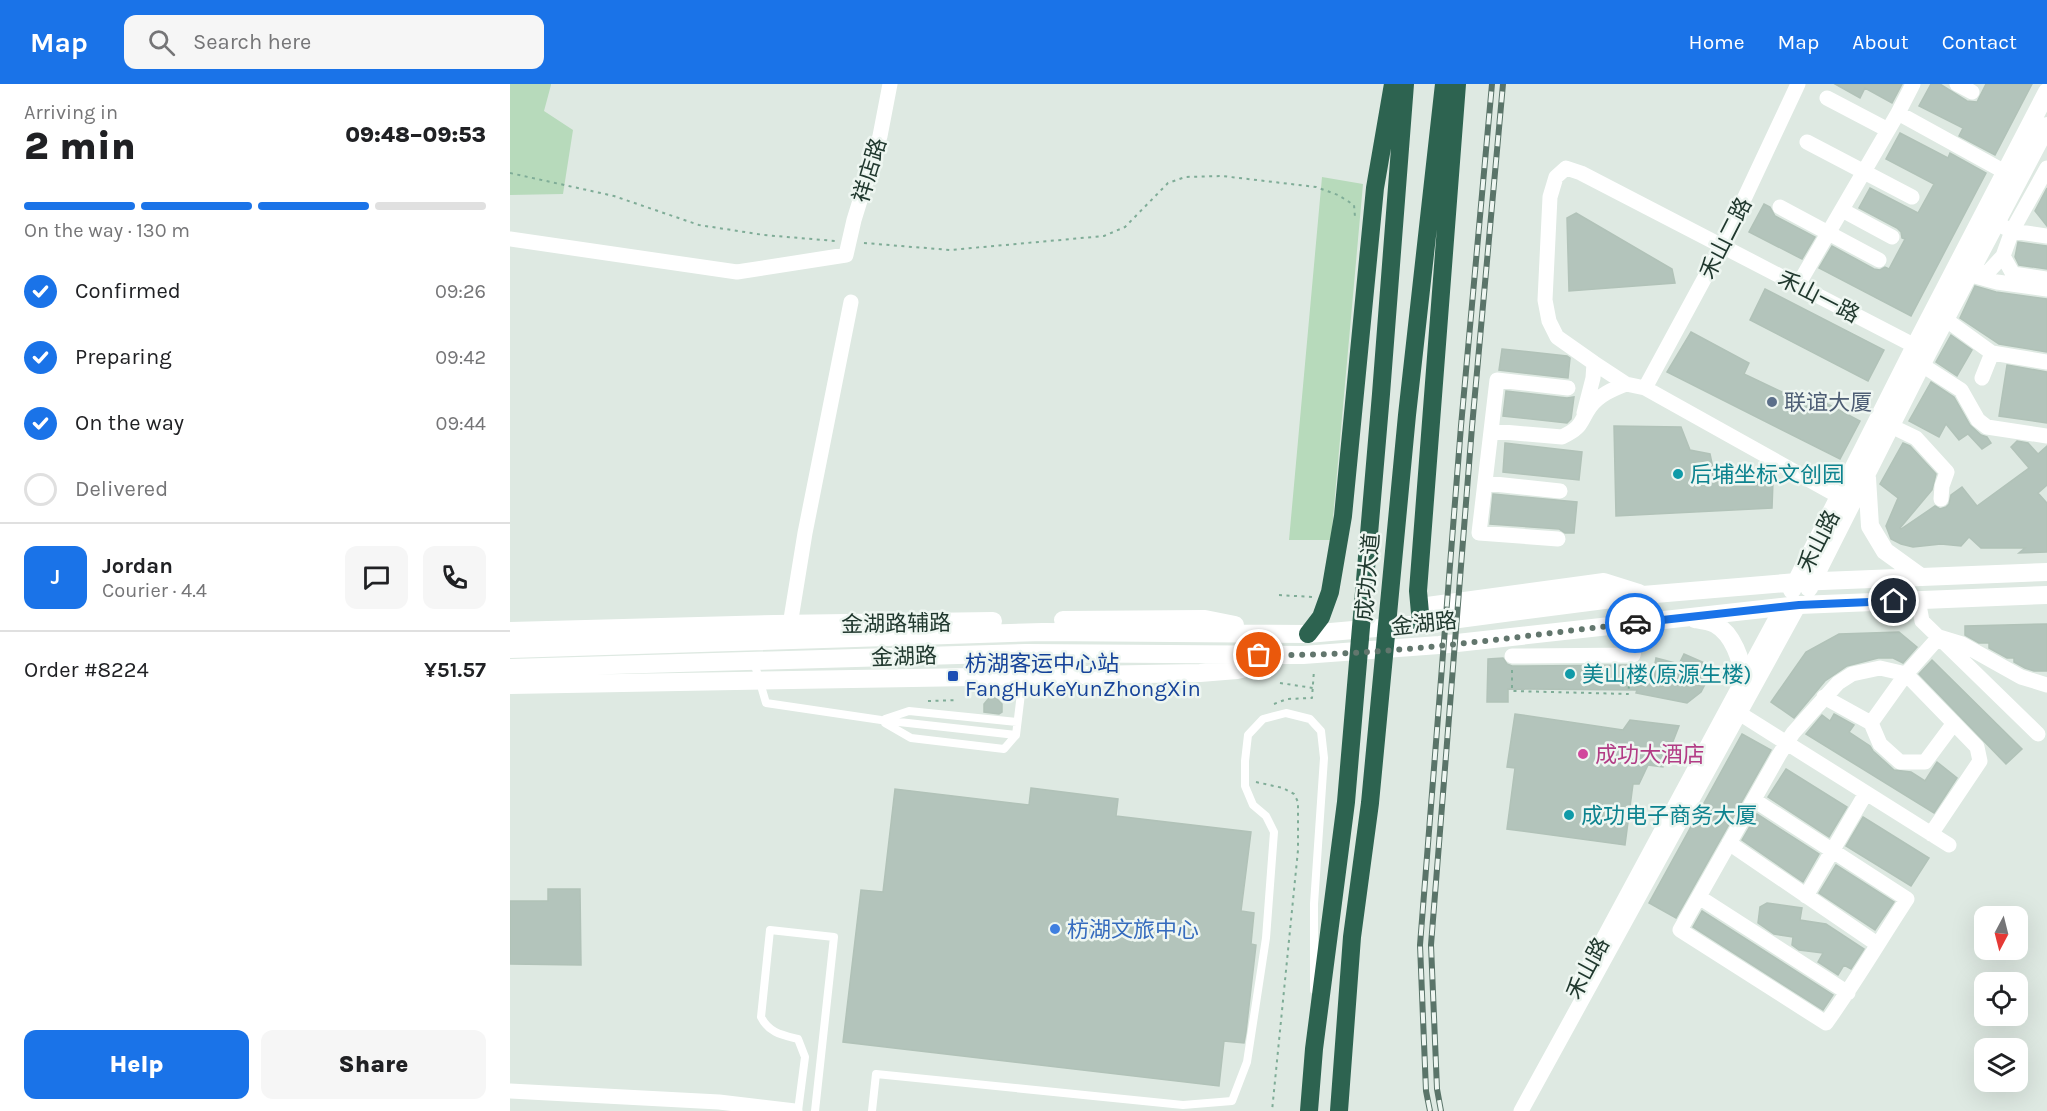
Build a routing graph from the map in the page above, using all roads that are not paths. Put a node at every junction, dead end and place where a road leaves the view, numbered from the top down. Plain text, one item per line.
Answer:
1 (890, 84) edge
2 (1393, 84) edge
3 (1405, 84) edge
4 (1444, 84) edge
5 (1457, 84) edge
6 (1798, 84) edge
7 (1913, 84) edge
8 (1957, 84) edge
9 (1972, 92) dead end
10 (2047, 92) edge
11 (1827, 98) dead end
12 (1898, 112) junction
13 (2047, 126) edge
14 (1888, 130) junction
15 (1807, 142) dead end
16 (2047, 168) edge
17 (1864, 172) junction
18 (2005, 172) junction
19 (1912, 196) dead end
20 (1779, 207) dead end
21 (1842, 210) junction
22 (2004, 227) junction
23 (1829, 233) junction
24 (2047, 236) edge
25 (1892, 237) dead end
26 (510, 239) edge
27 (1722, 246) junction
28 (2003, 256) junction
29 (1879, 260) dead end
30 (1969, 274) junction
31 (2047, 279) edge
32 (1798, 285) junction
33 (2047, 289) edge
34 (851, 302) dead end
35 (1945, 320) junction
36 (1915, 346) junction
37 (1992, 353) junction
38 (2047, 362) edge
39 (1594, 363) junction
40 (1922, 365) junction
41 (1982, 378) dead end
42 (1626, 384) junction
43 (1568, 388) dead end
44 (1646, 388) junction
45 (1582, 422) junction
46 (1892, 426) junction
47 (1492, 431) junction
48 (2047, 436) edge
49 (1867, 474) junction
50 (1485, 483) junction
51 (1560, 491) dead end
52 (1840, 497) junction
53 (1941, 499) dead end
54 (1558, 539) dead end
55 (2047, 572) edge
56 (1921, 577) junction
57 (1805, 581) junction
58 (2047, 594) edge
59 (1918, 600) junction
60 (1790, 606) junction
61 (1420, 616) junction
62 (1688, 617) junction
63 (1641, 622) junction
64 (790, 625) junction
65 (510, 631) edge
66 (1281, 633) junction
67 (1308, 634) junction
68 (1939, 638) junction
69 (510, 649) edge
70 (1026, 652) junction
71 (1512, 656) road end
72 (1309, 660) junction
73 (753, 661) junction
74 (510, 668) edge
75 (1906, 674) junction
76 (1023, 675) junction
77 (760, 679) junction
78 (1743, 679) junction
79 (510, 685) edge
80 (2047, 685) edge
81 (1824, 697) junction
82 (1739, 713) junction
83 (881, 720) junction
84 (1017, 722) junction
85 (1870, 723) junction
86 (1954, 723) junction
87 (2038, 734) dead end
88 (1016, 735) junction
89 (1786, 743) junction
90 (1866, 793) junction
91 (1754, 800) junction
92 (1931, 834) junction
93 (1729, 843) junction
94 (1949, 845) dead end
95 (1831, 850) junction
96 (1806, 896) junction
97 (1699, 897) junction
98 (1876, 944) junction
99 (1848, 993) junction
100 (1314, 1049) junction
101 (510, 1091) edge
102 (718, 1106) edge
103 (797, 1111) edge
104 (815, 1111) edge
105 (872, 1111) edge
106 (1309, 1111) edge
107 (1339, 1111) edge
108 (1510, 1111) edge
109 (1521, 1111) edge

1 - 26 street, 祥店路
2 - 67 highway
3 - 100 highway, 成功大道
4 - 107 highway, 成功大道
5 - 61 highway
6 - 27 street, 禾山二路
7 - 12 street
8 - 9 street
10 - 18 main road, 禾山路
11 - 14 street
12 - 14 street
12 - 18 street
13 - 22 main road, 禾山路
14 - 17 street
15 - 17 street
16 - 22 street
17 - 19 street
17 - 21 street
18 - 36 main road, 禾山路
20 - 23 street
21 - 23 street
21 - 25 street
22 - 24 street
22 - 28 street
22 - 30 main road, 禾山路
23 - 29 street
23 - 32 street
27 - 32 street, 禾山一路
27 - 39 street, 禾山一路
27 - 44 street, 禾山二路
28 - 30 street
28 - 31 street
30 - 33 street
30 - 35 main road, 禾山路
32 - 36 street, 禾山一路
34 - 64 street
35 - 37 street
35 - 40 main road, 禾山路
36 - 52 main road, 禾山路
37 - 38 street
37 - 41 street
39 - 42 street
39 - 45 street
40 - 46 main road, 禾山路
40 - 48 street
42 - 44 street
42 - 45 street
43 - 47 street
44 - 52 street
45 - 47 street
46 - 49 main road, 禾山路
46 - 53 street
47 - 50 street
49 - 56 main road
49 - 57 main road, 禾山路
50 - 51 street
50 - 54 street
52 - 57 main road, 禾山路
55 - 56 main road, 金湖路
56 - 57 main road, 金湖路
57 - 60 main road, 禾山路
57 - 61 main road, 金湖路
58 - 59 main road, 金湖路
59 - 60 main road, 金湖路
59 - 68 street
60 - 62 main road, 金湖路
60 - 78 street, 禾山路
60 - 82 street, 禾山路
61 - 67 main road, 金湖路
62 - 63 main road, 金湖路
62 - 78 main road
63 - 71 street
63 - 72 main road, 金湖路
64 - 65 main road, 金湖路辅路
64 - 66 main road, 金湖路辅路
66 - 67 main road, 金湖路
66 - 69 main road, 金湖路
68 - 75 street
68 - 80 street
68 - 87 street
70 - 72 main road, 金湖路
70 - 73 main road, 金湖路
70 - 76 main road
72 - 76 main road
73 - 74 main road, 金湖路
73 - 77 lane
75 - 81 street
75 - 85 street
75 - 86 street
76 - 77 main road
76 - 84 lane
77 - 79 main road
77 - 83 lane
78 - 108 street, 禾山路
81 - 85 street
81 - 89 street
82 - 89 street
82 - 109 street, 禾山路
83 - 84 lane
83 - 88 lane
83 - 88 lane
84 - 88 lane
85 - 86 street
86 - 92 street
89 - 90 street
89 - 91 street
90 - 92 street
90 - 95 street
91 - 93 street
91 - 95 street
92 - 94 street
93 - 96 street
93 - 97 street
95 - 96 street
95 - 98 street
96 - 98 street
97 - 99 street
97 - 99 street
98 - 99 street
100 - 105 lane
100 - 106 highway, 成功大道
101 - 102 street
102 - 103 street
103 - 104 lane

